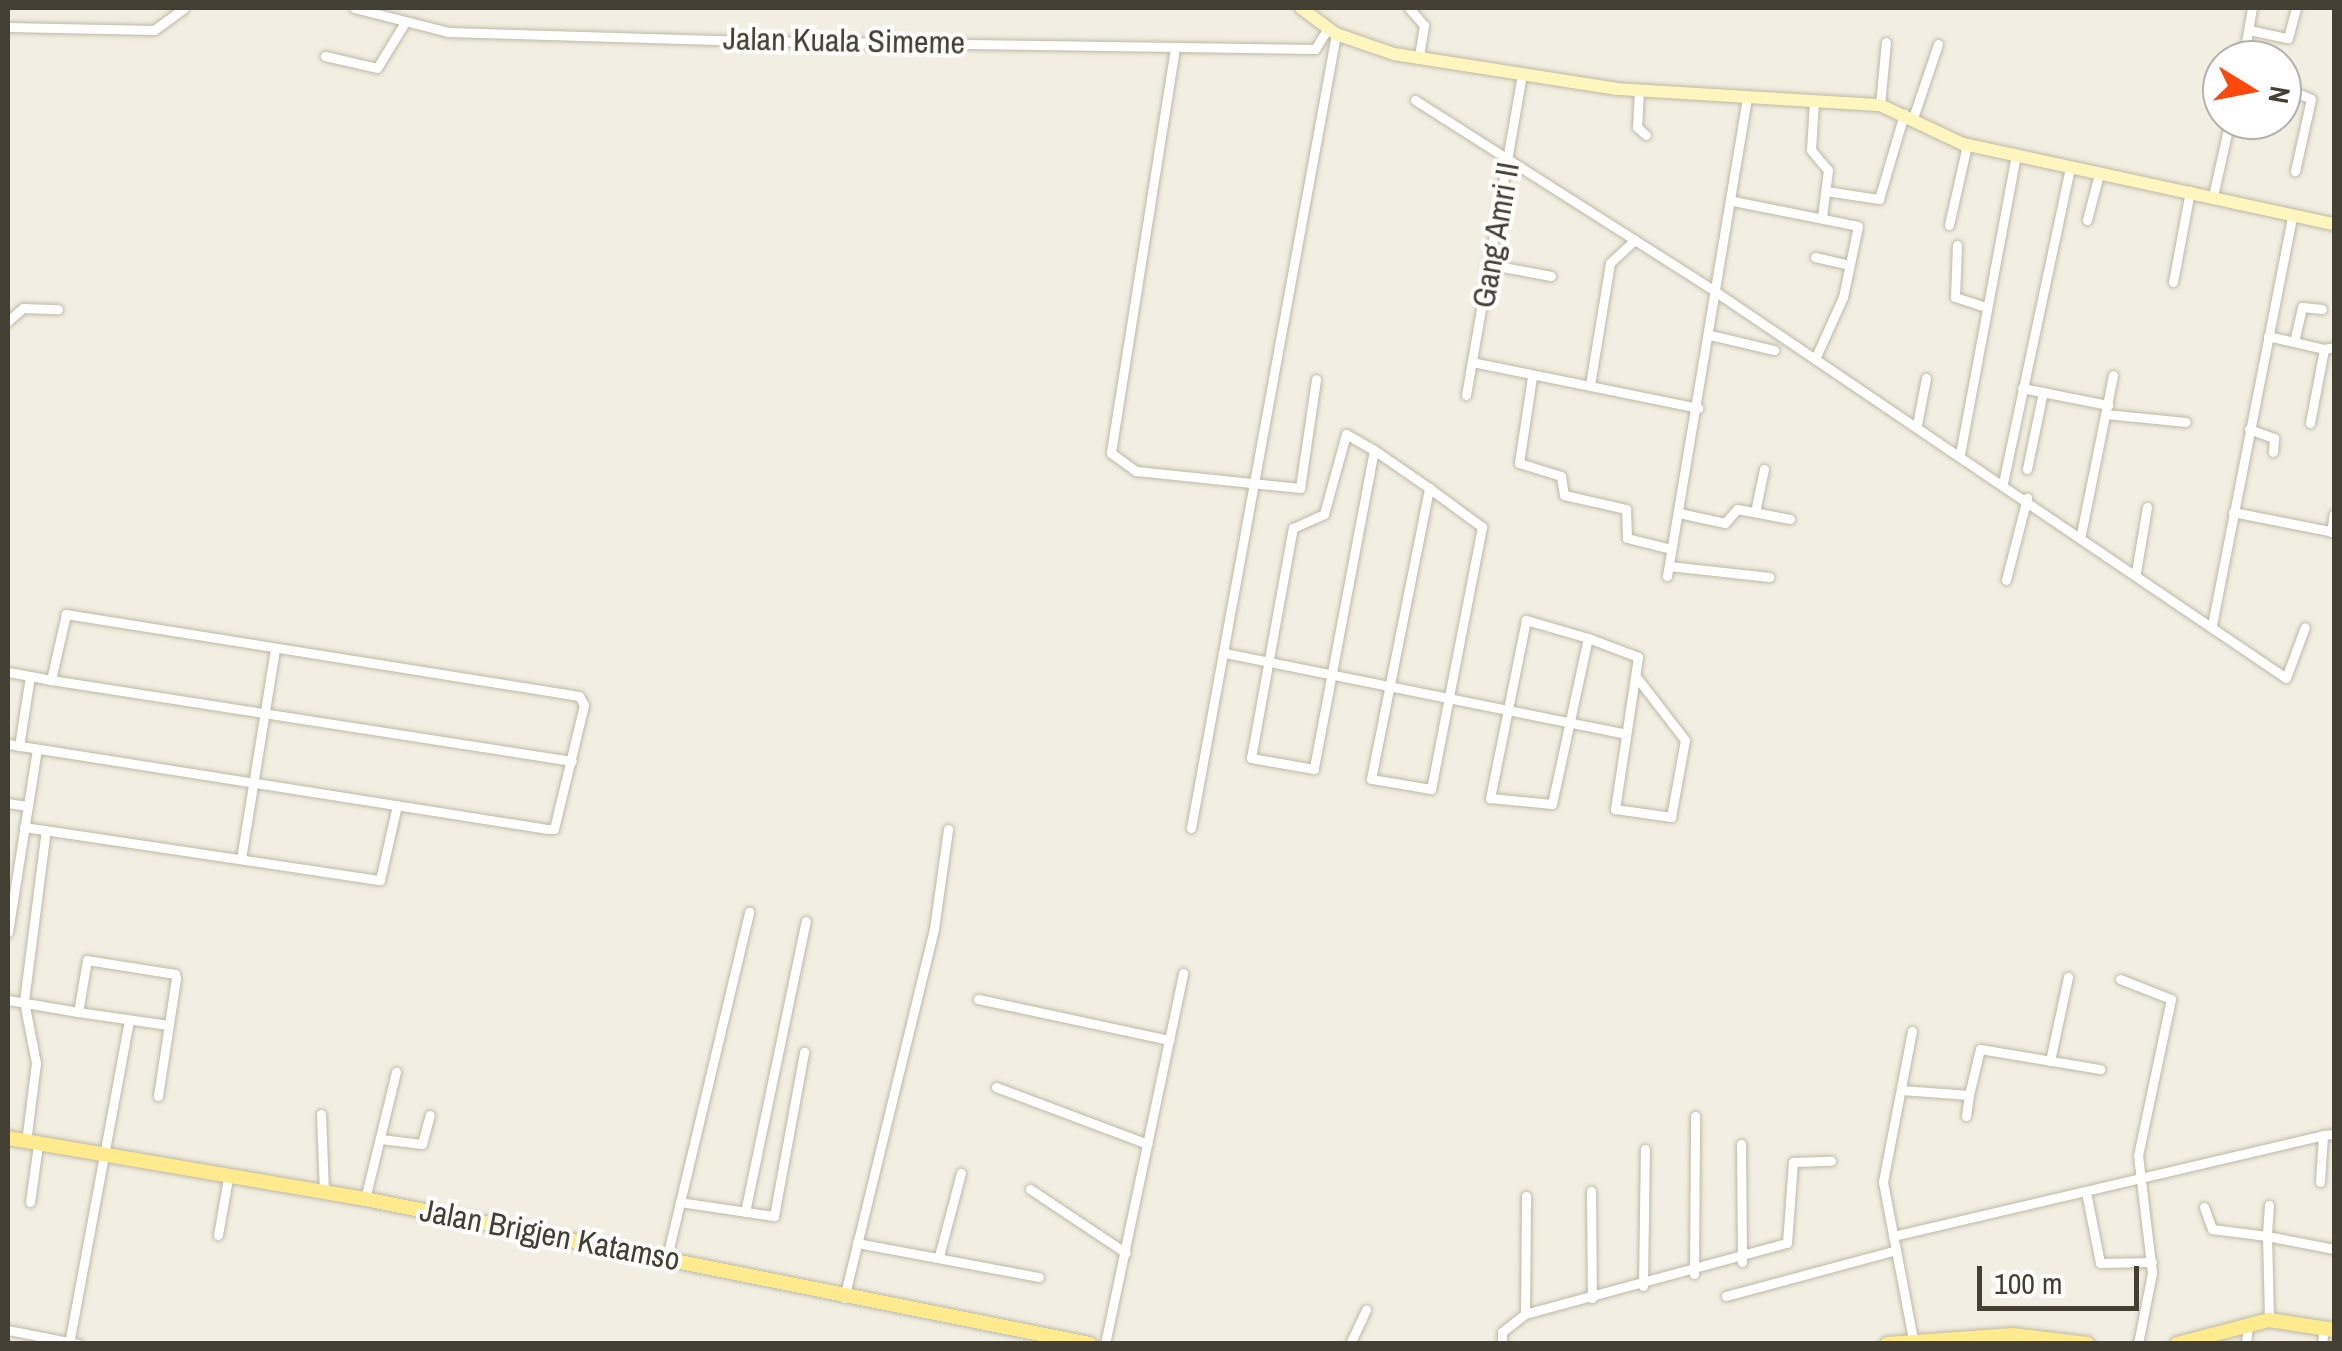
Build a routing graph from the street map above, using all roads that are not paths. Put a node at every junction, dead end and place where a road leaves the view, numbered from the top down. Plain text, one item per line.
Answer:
1 (184, 8) edge
2 (354, 8) edge
3 (1300, 8) edge
4 (1409, 8) edge
5 (2252, 8) edge
6 (2296, 8) edge
7 (404, 24) junction
8 (8, 27) edge
9 (2248, 30) junction
10 (1332, 32) junction
11 (2246, 40) edge
12 (1886, 42) dead end
13 (1938, 44) dead end
14 (1175, 48) junction
15 (324, 56) dead end
16 (1419, 56) junction
17 (1522, 74) junction
18 (1638, 90) junction
19 (2302, 95) edge
20 (1746, 97) junction
21 (1414, 100) dead end
22 (1814, 101) junction
23 (1880, 105) junction
24 (1909, 116) junction
25 (1646, 135) dead end
26 (2302, 139) edge
27 (2226, 140) edge
28 (2302, 140) edge
29 (1968, 145) junction
30 (2016, 155) junction
31 (1510, 158) junction
32 (2070, 167) junction
33 (2295, 170) dead end
34 (2099, 174) junction
35 (1826, 191) junction
36 (2190, 191) junction
37 (2214, 196) junction
38 (1733, 201) junction
39 (1822, 217) junction
40 (2292, 217) junction
41 (2087, 220) dead end
42 (2334, 224) edge
43 (1950, 225) dead end
44 (1635, 240) junction
45 (1957, 245) dead end
46 (1815, 257) dead end
47 (1492, 265) junction
48 (1849, 265) junction
49 (1551, 276) dead end
50 (2173, 282) dead end
51 (1716, 292) junction
52 (1983, 306) junction
53 (58, 309) dead end
54 (2322, 309) dead end
55 (8, 320) edge
56 (1710, 334) junction
57 (2268, 336) junction
58 (2294, 342) junction
59 (2329, 348) edge
60 (1774, 350) dead end
61 (1816, 359) junction
62 (1472, 362) junction
63 (1532, 376) junction
64 (2112, 376) dead end
65 (1926, 378) dead end
66 (1316, 379) dead end
67 (1590, 385) junction
68 (2022, 388) junction
69 (2043, 392) junction
70 (1466, 395) dead end
71 (1698, 408) junction
72 (2107, 410) junction
73 (2186, 422) dead end
74 (2310, 423) dead end
75 (1917, 425) junction
76 (2249, 430) junction
77 (1374, 450) junction
78 (2273, 452) dead end
79 (1960, 454) junction
80 (1764, 469) dead end
81 (2027, 470) dead end
82 (2003, 484) junction
83 (1255, 485) junction
84 (1429, 488) junction
85 (2026, 498) junction
86 (2147, 508) dead end
87 (1755, 512) junction
88 (2233, 512) junction
89 (1678, 513) junction
90 (2334, 514) edge
91 (1790, 519) dead end
92 (2333, 532) edge
93 (2081, 534) junction
94 (1670, 549) junction
95 (2136, 572) junction
96 (1769, 577) dead end
97 (2006, 580) dead end
98 (2212, 625) junction
99 (2304, 627) dead end
100 (1588, 638) junction
101 (275, 649) junction
102 (1226, 653) junction
103 (1266, 662) junction
104 (8, 672) edge
105 (30, 676) junction
106 (1330, 676) junction
107 (1637, 678) junction
108 (51, 680) junction
109 (1388, 685) junction
110 (1448, 697) junction
111 (1508, 710) junction
112 (265, 715) junction
113 (1570, 724) junction
114 (1626, 734) junction
115 (8, 744) edge
116 (19, 746) junction
117 (38, 748) junction
118 (572, 760) junction
119 (254, 782) junction
120 (8, 803) edge
121 (397, 805) junction
122 (28, 806) junction
123 (24, 827) junction
124 (1192, 828) dead end
125 (948, 829) dead end
126 (46, 830) junction
127 (241, 859) junction
128 (749, 912) dead end
129 (806, 921) dead end
130 (8, 932) edge
131 (1183, 973) dead end
132 (2068, 977) dead end
133 (2120, 979) dead end
134 (978, 999) dead end
135 (8, 1000) edge
136 (24, 1002) junction
137 (78, 1012) junction
138 (129, 1019) junction
139 (168, 1025) junction
140 (1912, 1030) dead end
141 (1170, 1040) junction
142 (804, 1052) dead end
143 (2050, 1060) junction
144 (2100, 1069) dead end
145 (396, 1072) dead end
146 (996, 1087) dead end
147 (1900, 1090) junction
148 (1969, 1095) junction
149 (158, 1096) dead end
150 (322, 1114) dead end
151 (430, 1114) dead end
152 (1694, 1116) dead end
153 (1966, 1116) dead end
154 (2329, 1135) edge
155 (8, 1138) edge
156 (381, 1140) junction
157 (32, 1143) junction
158 (1148, 1144) junction
159 (1741, 1144) dead end
160 (1645, 1149) dead end
161 (107, 1156) junction
162 (1831, 1161) dead end
163 (961, 1173) dead end
164 (228, 1178) junction
165 (2142, 1179) junction
166 (2320, 1182) dead end
167 (1030, 1189) dead end
168 (1591, 1191) dead end
169 (2086, 1192) junction
170 (324, 1193) junction
171 (1526, 1196) dead end
172 (365, 1199) junction
173 (30, 1202) dead end
174 (680, 1202) junction
175 (2269, 1206) dead end
176 (2204, 1207) dead end
177 (746, 1212) junction
178 (218, 1235) dead end
179 (1893, 1236) junction
180 (2268, 1236) junction
181 (857, 1243) junction
182 (2334, 1249) edge
183 (1896, 1250) junction
184 (1126, 1253) junction
185 (939, 1256) junction
186 (667, 1257) junction
187 (1742, 1262) junction
188 (2152, 1262) junction
189 (1694, 1274) junction
190 (1039, 1277) dead end
191 (1643, 1286) junction
192 (1726, 1296) dead end
193 (844, 1298) junction
194 (1592, 1298) junction
195 (1366, 1309) dead end
196 (1526, 1314) junction
197 (2268, 1320) junction
198 (2248, 1324) junction
199 (8, 1330) edge
200 (2326, 1334) edge
201 (1022, 1337) edge
202 (1913, 1342) edge
203 (73, 1343) edge
204 (1889, 1343) edge
205 (1090, 1344) edge
206 (1104, 1344) edge
207 (1350, 1344) edge
208 (1502, 1344) edge
209 (2087, 1344) edge
210 (2138, 1344) edge
211 (2177, 1344) edge
212 (2246, 1344) edge

1 - 8 street
2 - 7 street, Jalan Kuala Simeme
3 - 10 main road
4 - 16 street
5 - 9 street
6 - 9 street
7 - 14 street, Jalan Kuala Simeme
7 - 15 street
9 - 11 street
10 - 14 street, Jalan Kuala Simeme
10 - 16 main road
10 - 83 street
12 - 23 street
13 - 24 street
14 - 83 street
16 - 17 main road
17 - 18 main road
17 - 31 street, Gang Amri II
18 - 20 main road
18 - 25 street
19 - 26 street
20 - 22 main road
20 - 38 street
21 - 31 street
22 - 23 main road
22 - 35 street
23 - 24 main road
24 - 29 main road
24 - 35 street
27 - 37 street
28 - 33 street
29 - 30 main road
29 - 43 street
30 - 32 main road
30 - 52 street
31 - 44 street
31 - 47 street, Gang Amri II
32 - 34 main road
32 - 68 street
34 - 36 main road
34 - 41 street
35 - 39 street
36 - 37 main road
36 - 50 street
37 - 40 main road
38 - 39 street
38 - 51 street
39 - 48 street
40 - 42 main road
40 - 57 street
44 - 51 street
44 - 67 street
45 - 52 street
46 - 48 street
47 - 49 street
47 - 62 street, Gang Amri II
48 - 61 street
51 - 56 street
51 - 61 street
52 - 79 street
53 - 55 street
54 - 58 street
56 - 60 street
56 - 71 street
57 - 58 street
57 - 76 street
58 - 59 street
59 - 74 street
61 - 75 street
62 - 63 street
62 - 70 street, Gang Amri II
63 - 67 street
63 - 94 street
64 - 72 street
65 - 75 street
66 - 83 street
67 - 71 street
68 - 69 street
68 - 82 street
69 - 72 street
69 - 81 street
71 - 89 street
72 - 73 street
72 - 93 street
75 - 79 street
76 - 78 street
76 - 88 street
77 - 84 street
77 - 103 street
77 - 106 street
79 - 82 street
80 - 87 street
82 - 85 street
83 - 102 street
84 - 109 street
84 - 110 street
85 - 93 street
85 - 97 street
86 - 95 street
87 - 89 street
87 - 91 street
88 - 92 street
88 - 98 street
89 - 94 street
90 - 92 street
93 - 95 street
94 - 96 street
95 - 98 street
98 - 99 street
100 - 107 street
100 - 111 street
100 - 113 street
101 - 108 street
101 - 112 street
101 - 118 street
102 - 103 street
102 - 124 street
103 - 106 street
103 - 106 street
104 - 105 street
105 - 108 street
105 - 116 street
106 - 109 street
107 - 114 street
107 - 114 street
108 - 112 street
109 - 110 street
109 - 110 street
110 - 111 street
111 - 113 street
111 - 113 street
112 - 118 street
112 - 119 street
113 - 114 street
115 - 116 street
116 - 117 street
117 - 119 street
117 - 122 street
118 - 121 street
119 - 121 street
119 - 127 street
120 - 122 street
121 - 127 street
122 - 123 street
123 - 126 street
123 - 130 street
125 - 181 street
126 - 127 street
126 - 136 street
128 - 174 street
129 - 177 street
131 - 141 street
132 - 143 street
133 - 165 street
134 - 141 street
135 - 136 street
136 - 137 street
136 - 157 street
137 - 138 street
137 - 139 street
138 - 139 street
138 - 161 street
139 - 149 street
140 - 147 street
141 - 158 street
142 - 177 street
143 - 144 street
143 - 148 street
145 - 156 street
146 - 158 street
147 - 148 street
147 - 179 street
148 - 153 street
150 - 170 street
151 - 156 street
152 - 189 street
154 - 165 street
154 - 166 street
155 - 157 main road, Jalan Brigjen Katamso
156 - 172 street
157 - 161 main road, Jalan Brigjen Katamso
157 - 173 street
158 - 184 street
159 - 187 street
160 - 191 street
161 - 164 main road, Jalan Brigjen Katamso
161 - 203 street
162 - 187 street
163 - 185 street
164 - 170 main road, Jalan Brigjen Katamso
164 - 178 street
165 - 169 street
165 - 188 street
167 - 184 street
168 - 194 street
169 - 179 street
169 - 188 street
170 - 172 main road, Jalan Brigjen Katamso
171 - 196 street
172 - 186 main road, Jalan Brigjen Katamso
174 - 177 street
174 - 186 street
175 - 180 street
176 - 180 street
179 - 183 street
180 - 182 street
180 - 197 street
181 - 185 street
181 - 193 street
183 - 192 street
183 - 202 street
184 - 206 street
185 - 190 street
186 - 193 main road, Jalan Brigjen Katamso
187 - 189 street
188 - 210 street
189 - 191 street
191 - 194 street
193 - 201 main road, Jalan Brigjen Katamso
194 - 196 street
195 - 207 street
196 - 208 street
197 - 198 main road
197 - 200 main road
198 - 211 main road
198 - 212 street
199 - 203 street
201 - 205 main road, Jalan Brigjen Katamso
202 - 204 main road
202 - 209 main road

